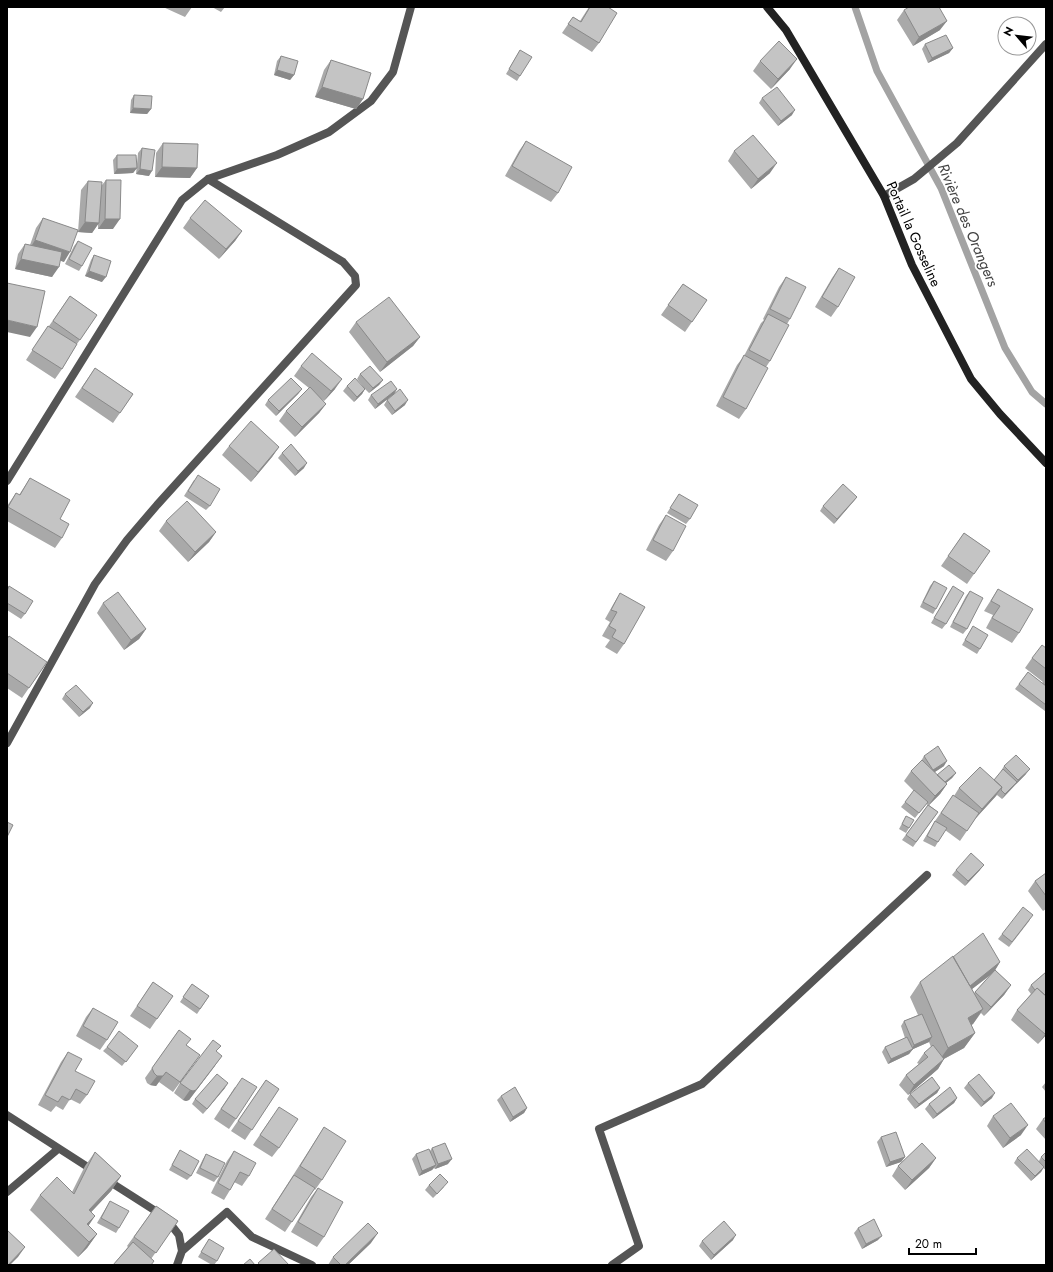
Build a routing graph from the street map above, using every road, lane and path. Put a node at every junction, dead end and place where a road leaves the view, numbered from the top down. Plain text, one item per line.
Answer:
1 (411, 7) edge
2 (767, 7) edge
3 (1046, 44) edge
4 (208, 179) junction
5 (884, 196) junction
6 (1046, 463) edge
7 (7, 481) edge
8 (7, 743) edge
9 (927, 875) dead end
10 (7, 1115) edge
11 (58, 1149) junction
12 (7, 1192) edge
13 (182, 1251) junction
14 (177, 1265) edge
15 (312, 1265) edge
16 (612, 1265) edge

1 - 4 street
2 - 5 street, Portail la Gosseline
3 - 5 street
4 - 7 street
4 - 8 street
5 - 6 street, Portail la Gosseline
9 - 16 street
10 - 11 street
11 - 12 street
11 - 13 street
13 - 14 street
13 - 15 street

